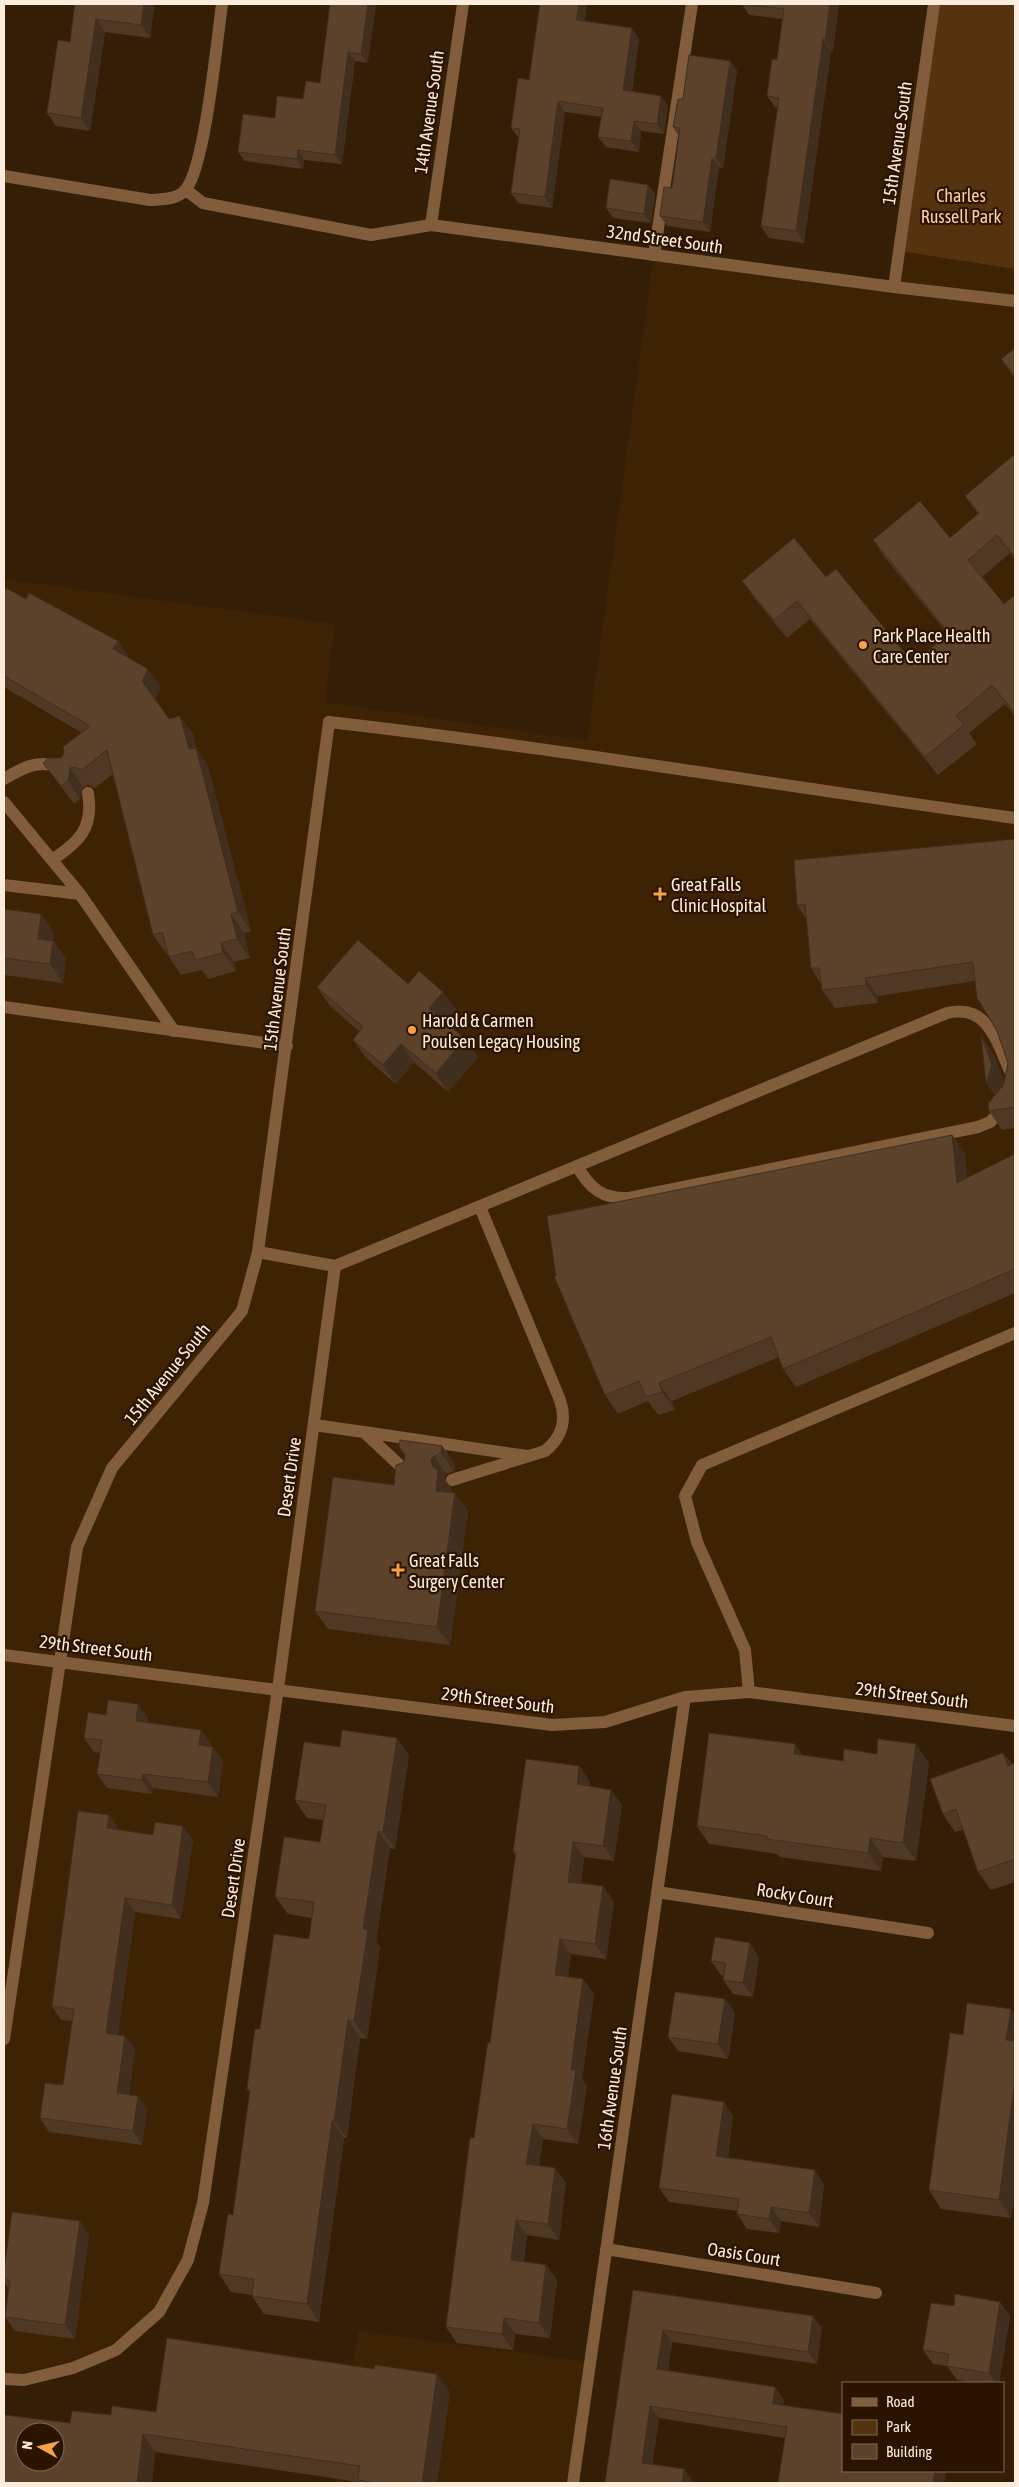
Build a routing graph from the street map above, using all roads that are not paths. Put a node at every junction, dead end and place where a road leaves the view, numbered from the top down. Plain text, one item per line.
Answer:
1 (222, 4) edge
2 (462, 4) edge
3 (692, 4) edge
4 (934, 4) edge
5 (4, 176) edge
6 (186, 190) junction
7 (431, 225) junction
8 (654, 255) junction
9 (894, 287) junction
10 (1015, 301) edge
11 (69, 770) edge
12 (4, 779) edge
13 (88, 794) dead end
14 (4, 802) edge
15 (1015, 818) edge
16 (52, 860) junction
17 (4, 885) edge
18 (80, 894) junction
19 (4, 1007) edge
20 (174, 1031) junction
21 (287, 1046) junction
22 (578, 1166) junction
23 (480, 1207) junction
24 (258, 1252) junction
25 (335, 1266) junction
26 (1015, 1333) edge
27 (314, 1425) junction
28 (364, 1432) junction
29 (531, 1456) junction
30 (410, 1475) edge
31 (452, 1480) dead end
32 (4, 1655) edge
33 (60, 1661) junction
34 (278, 1689) junction
35 (749, 1692) junction
36 (685, 1697) junction
37 (1015, 1726) edge
38 (657, 1892) junction
39 (928, 1934) dead end
40 (4, 2039) edge
41 (606, 2249) junction
42 (876, 2293) dead end
43 (4, 2379) edge
44 (572, 2483) edge

1 - 6 street
2 - 7 street, 14th Avenue South
3 - 8 street
4 - 9 street, 15th Avenue South
5 - 6 street
6 - 7 street, 32nd Street South
7 - 8 street, 32nd Street South
8 - 9 street, 32nd Street South
9 - 10 street, 32nd Street South
11 - 12 street
13 - 16 street
14 - 16 street
15 - 21 street, 15th Avenue South
16 - 18 street
17 - 18 street
18 - 20 street
19 - 20 street
20 - 21 street
21 - 24 street, 15th Avenue South
22 - 22 street
22 - 23 street
23 - 25 street
23 - 29 street
24 - 25 street
24 - 33 street, 15th Avenue South
25 - 27 street, Desert Drive
26 - 35 street
27 - 28 street
27 - 34 street, Desert Drive
28 - 29 street
28 - 30 street
29 - 31 street
32 - 33 street, 29th Street South
33 - 34 street, 29th Street South
33 - 40 street, 15th Avenue South
34 - 36 street, 29th Street South
34 - 43 street, Desert Drive
35 - 36 street, 29th Street South
35 - 37 street, 29th Street South
36 - 38 street, 16th Avenue South
38 - 39 street, Rocky Court
38 - 41 street, 16th Avenue South
41 - 42 street, Oasis Court
41 - 44 street, 16th Avenue South

